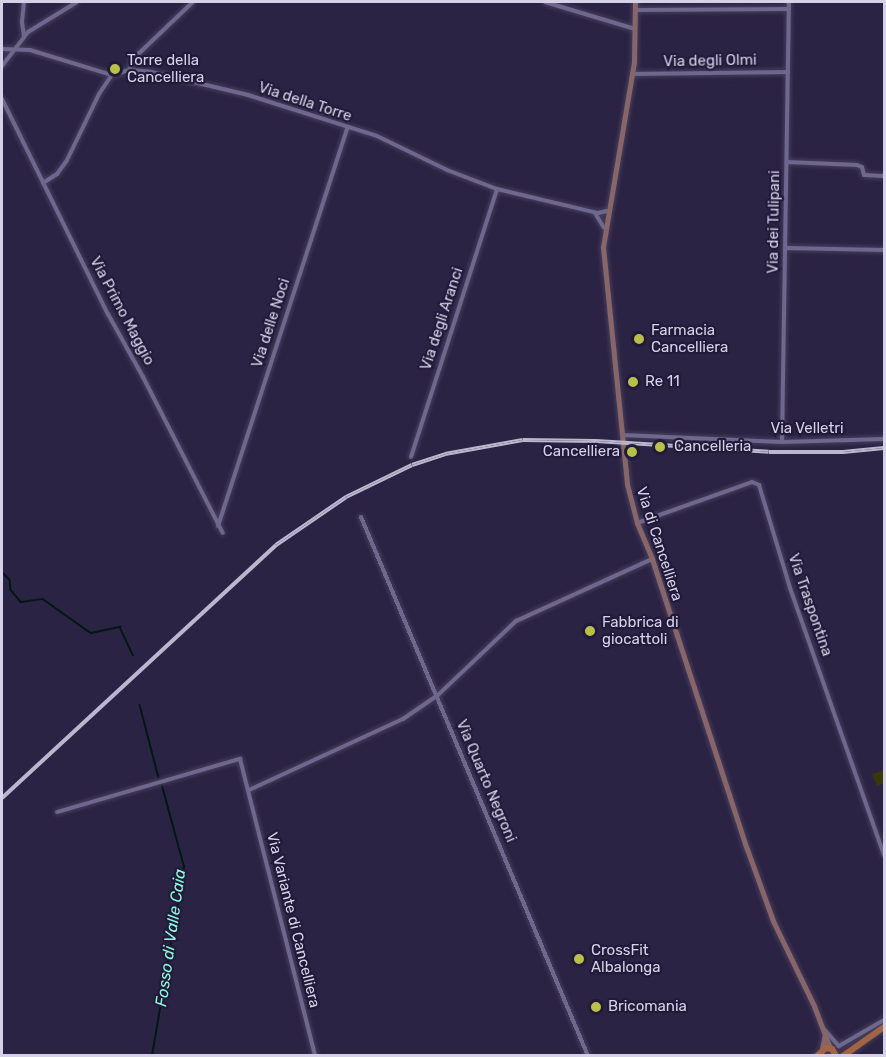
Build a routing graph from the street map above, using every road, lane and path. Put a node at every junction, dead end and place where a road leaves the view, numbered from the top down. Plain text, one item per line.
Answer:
1 (24, 2) edge
2 (78, 2) edge
3 (193, 2) edge
4 (545, 2) edge
5 (635, 2) edge
6 (789, 2) edge
7 (789, 9) junction
8 (635, 10) junction
9 (636, 29) junction
10 (24, 37) junction
11 (18, 48) junction
12 (2, 49) edge
13 (2, 66) edge
14 (130, 70) junction
15 (788, 72) junction
16 (632, 74) junction
17 (112, 75) junction
18 (2, 99) edge
19 (347, 128) junction
20 (787, 162) junction
21 (885, 176) edge
22 (43, 183) junction
23 (496, 189) junction
24 (607, 211) junction
25 (595, 213) junction
26 (604, 228) junction
27 (786, 248) junction
28 (885, 250) edge
29 (622, 435) junction
30 (885, 439) edge
31 (782, 442) junction
32 (411, 457) dead end
33 (361, 517) dead end
34 (638, 523) junction
35 (219, 526) junction
36 (223, 533) dead end
37 (652, 559) junction
38 (438, 694) junction
39 (249, 790) junction
40 (57, 812) dead end
41 (885, 855) edge
42 (885, 1020) edge
43 (885, 1027) edge
44 (824, 1031) junction
45 (852, 1047) junction
46 (822, 1049) junction
47 (833, 1052) edge
48 (315, 1056) edge
49 (588, 1056) edge
50 (817, 1056) edge
51 (843, 1056) edge

1 - 10 street
2 - 10 street
3 - 14 street
4 - 9 street
5 - 8 street, Via di Cancelliera
6 - 7 street, Via dei Tulipani
7 - 8 street
7 - 15 street, Via dei Tulipani
8 - 9 street, Via di Cancelliera
9 - 16 street, Via di Cancelliera
10 - 11 street
11 - 12 street
11 - 13 street
11 - 17 street
14 - 17 street, Via della Torre
14 - 19 street, Via della Torre
15 - 16 street, Via degli Olmi
15 - 20 street, Via dei Tulipani
16 - 24 street, Via di Cancelliera
17 - 22 street
18 - 22 street, Via Primo Maggio
19 - 23 street, Via della Torre
19 - 35 street, Via delle Noci
20 - 21 street
20 - 27 street, Via dei Tulipani
22 - 35 street, Via Primo Maggio
23 - 25 street, Via della Torre
23 - 32 street, Via degli Aranci
24 - 25 street, Via della Torre
24 - 26 street, Via di Cancelliera
25 - 26 street
26 - 29 street, Via di Cancelliera
27 - 28 street
27 - 31 street, Via dei Tulipani
29 - 31 street, Via Velletri
29 - 34 street, Via di Cancelliera
30 - 31 street, Via Velletri
33 - 38 street, Via Quarto Negroni
34 - 37 street, Via di Cancelliera
34 - 41 street, Via Traspontina
35 - 36 street, Via Primo Maggio
37 - 38 street
37 - 44 street, Via di Cancelliera
38 - 39 street
38 - 49 street, Via Quarto Negroni
39 - 40 street, Via Variante di Cancelliera
39 - 48 street, Via Variante di Cancelliera
42 - 44 street
43 - 45 main road
44 - 46 street
44 - 47 street, Via di Cancelliera
45 - 47 main road
45 - 51 main road
46 - 47 main road
46 - 50 main road

